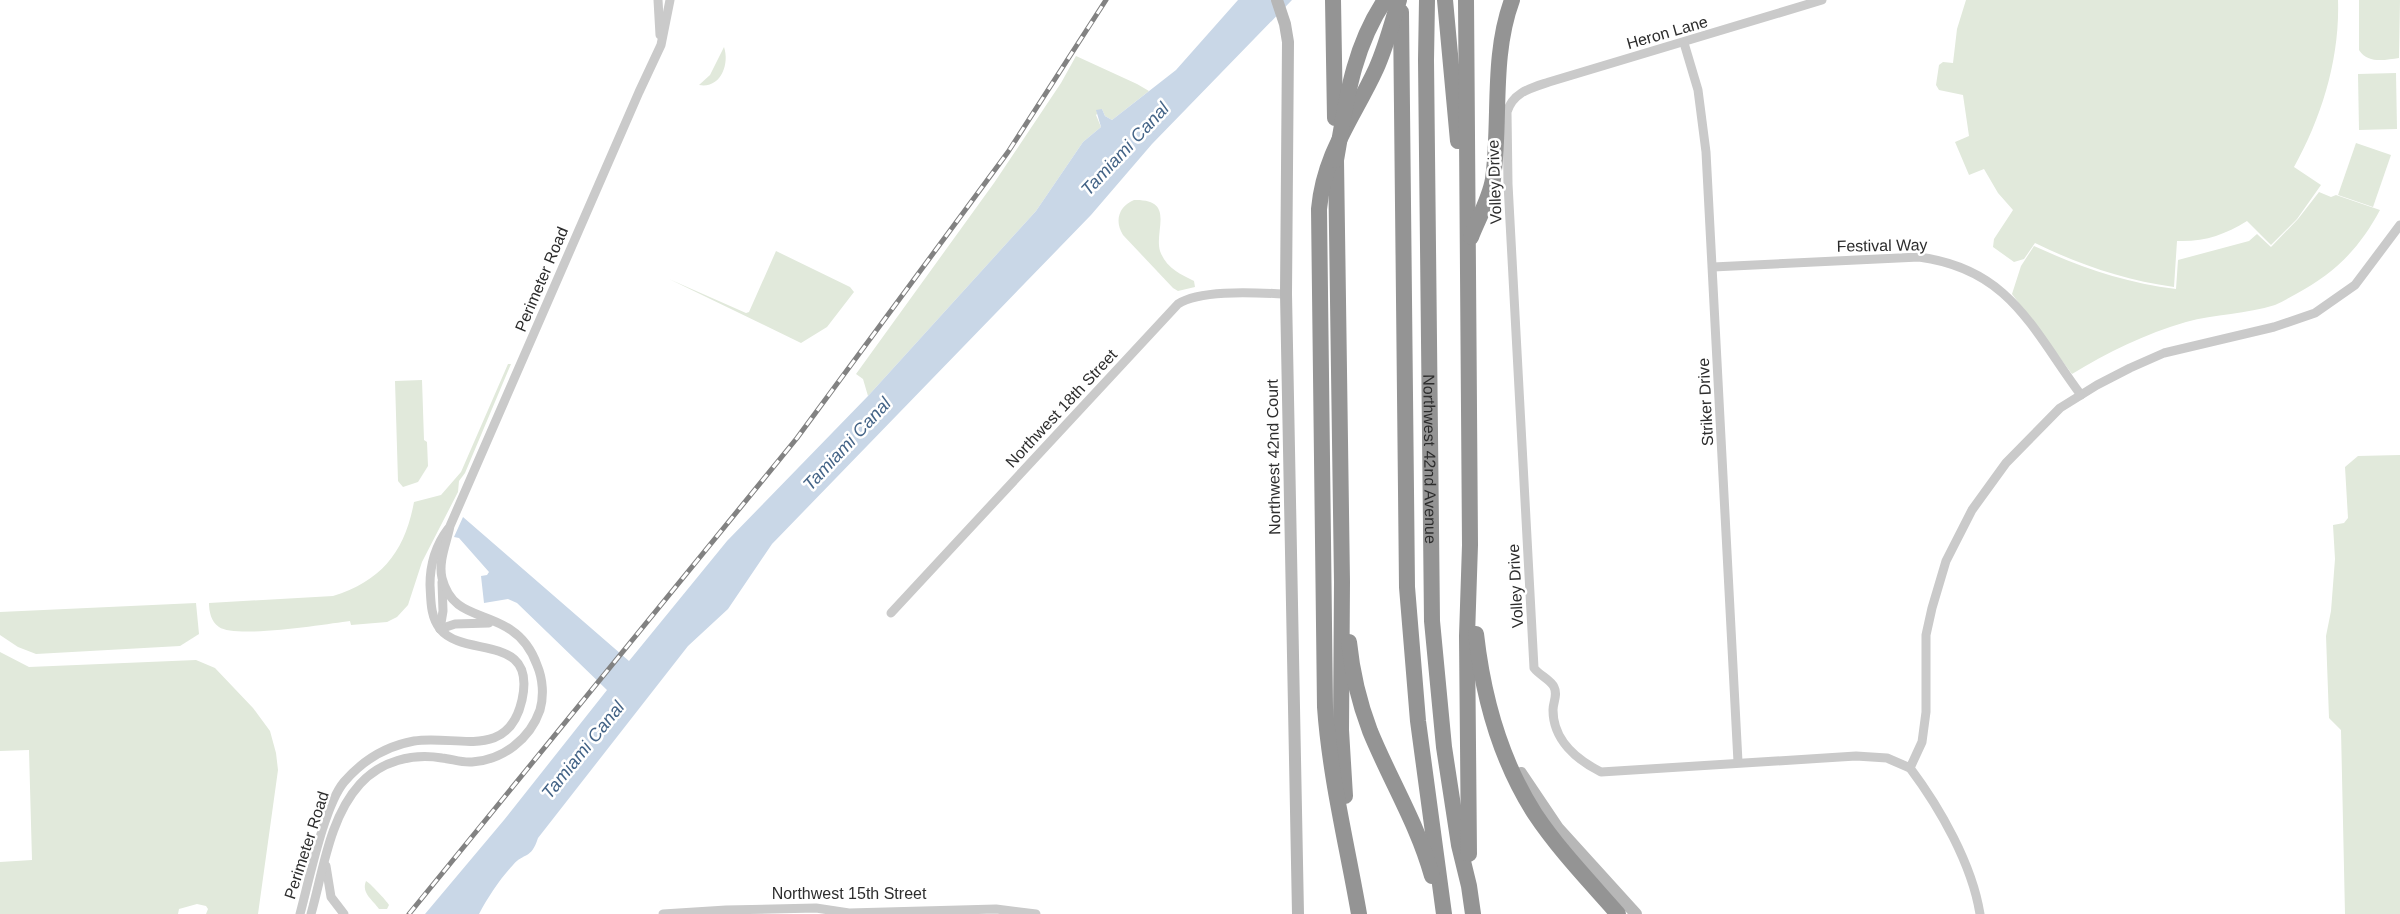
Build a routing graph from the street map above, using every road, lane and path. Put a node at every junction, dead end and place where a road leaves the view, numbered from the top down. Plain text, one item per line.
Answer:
1 (658, 0) edge
2 (670, 0) edge
3 (1277, 0) edge
4 (1333, 0) edge
5 (1384, 0) edge
6 (1400, 0) edge
7 (1427, 0) edge
8 (1445, 0) edge
9 (1512, 0) edge
10 (1822, 0) edge
11 (1467, 2) edge
12 (1684, 43) junction
13 (661, 45) junction
14 (1549, 82) joint
15 (1336, 160) junction
16 (1467, 174) junction
17 (2400, 225) edge
18 (1467, 246) junction
19 (1713, 267) junction
20 (1286, 294) junction
21 (2082, 395) junction
22 (450, 526) junction
23 (1470, 545) junction
24 (442, 575) junction
25 (1342, 582) junction
26 (891, 613) dead end
27 (498, 623) junction
28 (440, 629) junction
29 (1490, 709) junction
30 (1738, 762) junction
31 (1910, 768) junction
32 (1348, 848) junction
33 (326, 862) junction
34 (1469, 886) junction
35 (779, 911) edge
36 (975, 912) edge
37 (996, 912) edge
38 (300, 914) edge
39 (311, 914) edge
40 (344, 914) edge
41 (663, 914) edge
42 (1036, 914) edge
43 (1298, 914) edge
44 (1359, 914) edge
45 (1444, 914) edge
46 (1473, 914) edge
47 (1618, 914) edge
48 (1636, 914) edge
49 (1980, 914) edge

1 - 13 street, Perimeter Road
2 - 13 street, Perimeter Road
3 - 20 street, Northwest 42nd Court
4 - 15 highway, bridge
5 - 15 highway, bridge
6 - 32 highway
6 - 45 highway, Northwest 42nd Avenue
7 - 34 highway, Northwest 42nd Avenue
8 - 16 highway
9 - 18 highway
10 - 12 street, Heron Lane
11 - 16 highway
12 - 14 street, Heron Lane
12 - 19 street, Striker Drive
13 - 22 street, Perimeter Road
14 - 30 street, Volley Drive
15 - 25 highway
16 - 18 highway
17 - 21 street
18 - 23 highway
19 - 21 street, Festival Way
19 - 30 street, Striker Drive
20 - 26 street, Northwest 18th Street
20 - 43 street, Northwest 42nd Court
21 - 31 street
22 - 24 street, Perimeter Road
22 - 28 street, Perimeter Road
23 - 29 highway
23 - 34 highway
24 - 27 street, Perimeter Road
24 - 28 street
25 - 32 highway
25 - 45 highway
27 - 28 street
27 - 33 street, Perimeter Road
28 - 38 street, Perimeter Road
29 - 47 highway
29 - 48 street
30 - 31 street, Volley Drive
31 - 49 street
32 - 44 highway
33 - 39 street, Perimeter Road
33 - 40 street
34 - 46 highway, Northwest 42nd Avenue
35 - 36 street, Northwest 15th Street
35 - 41 street, Northwest 15th Street
36 - 37 street, Northwest 15th Street
37 - 42 street, Northwest 15th Street

